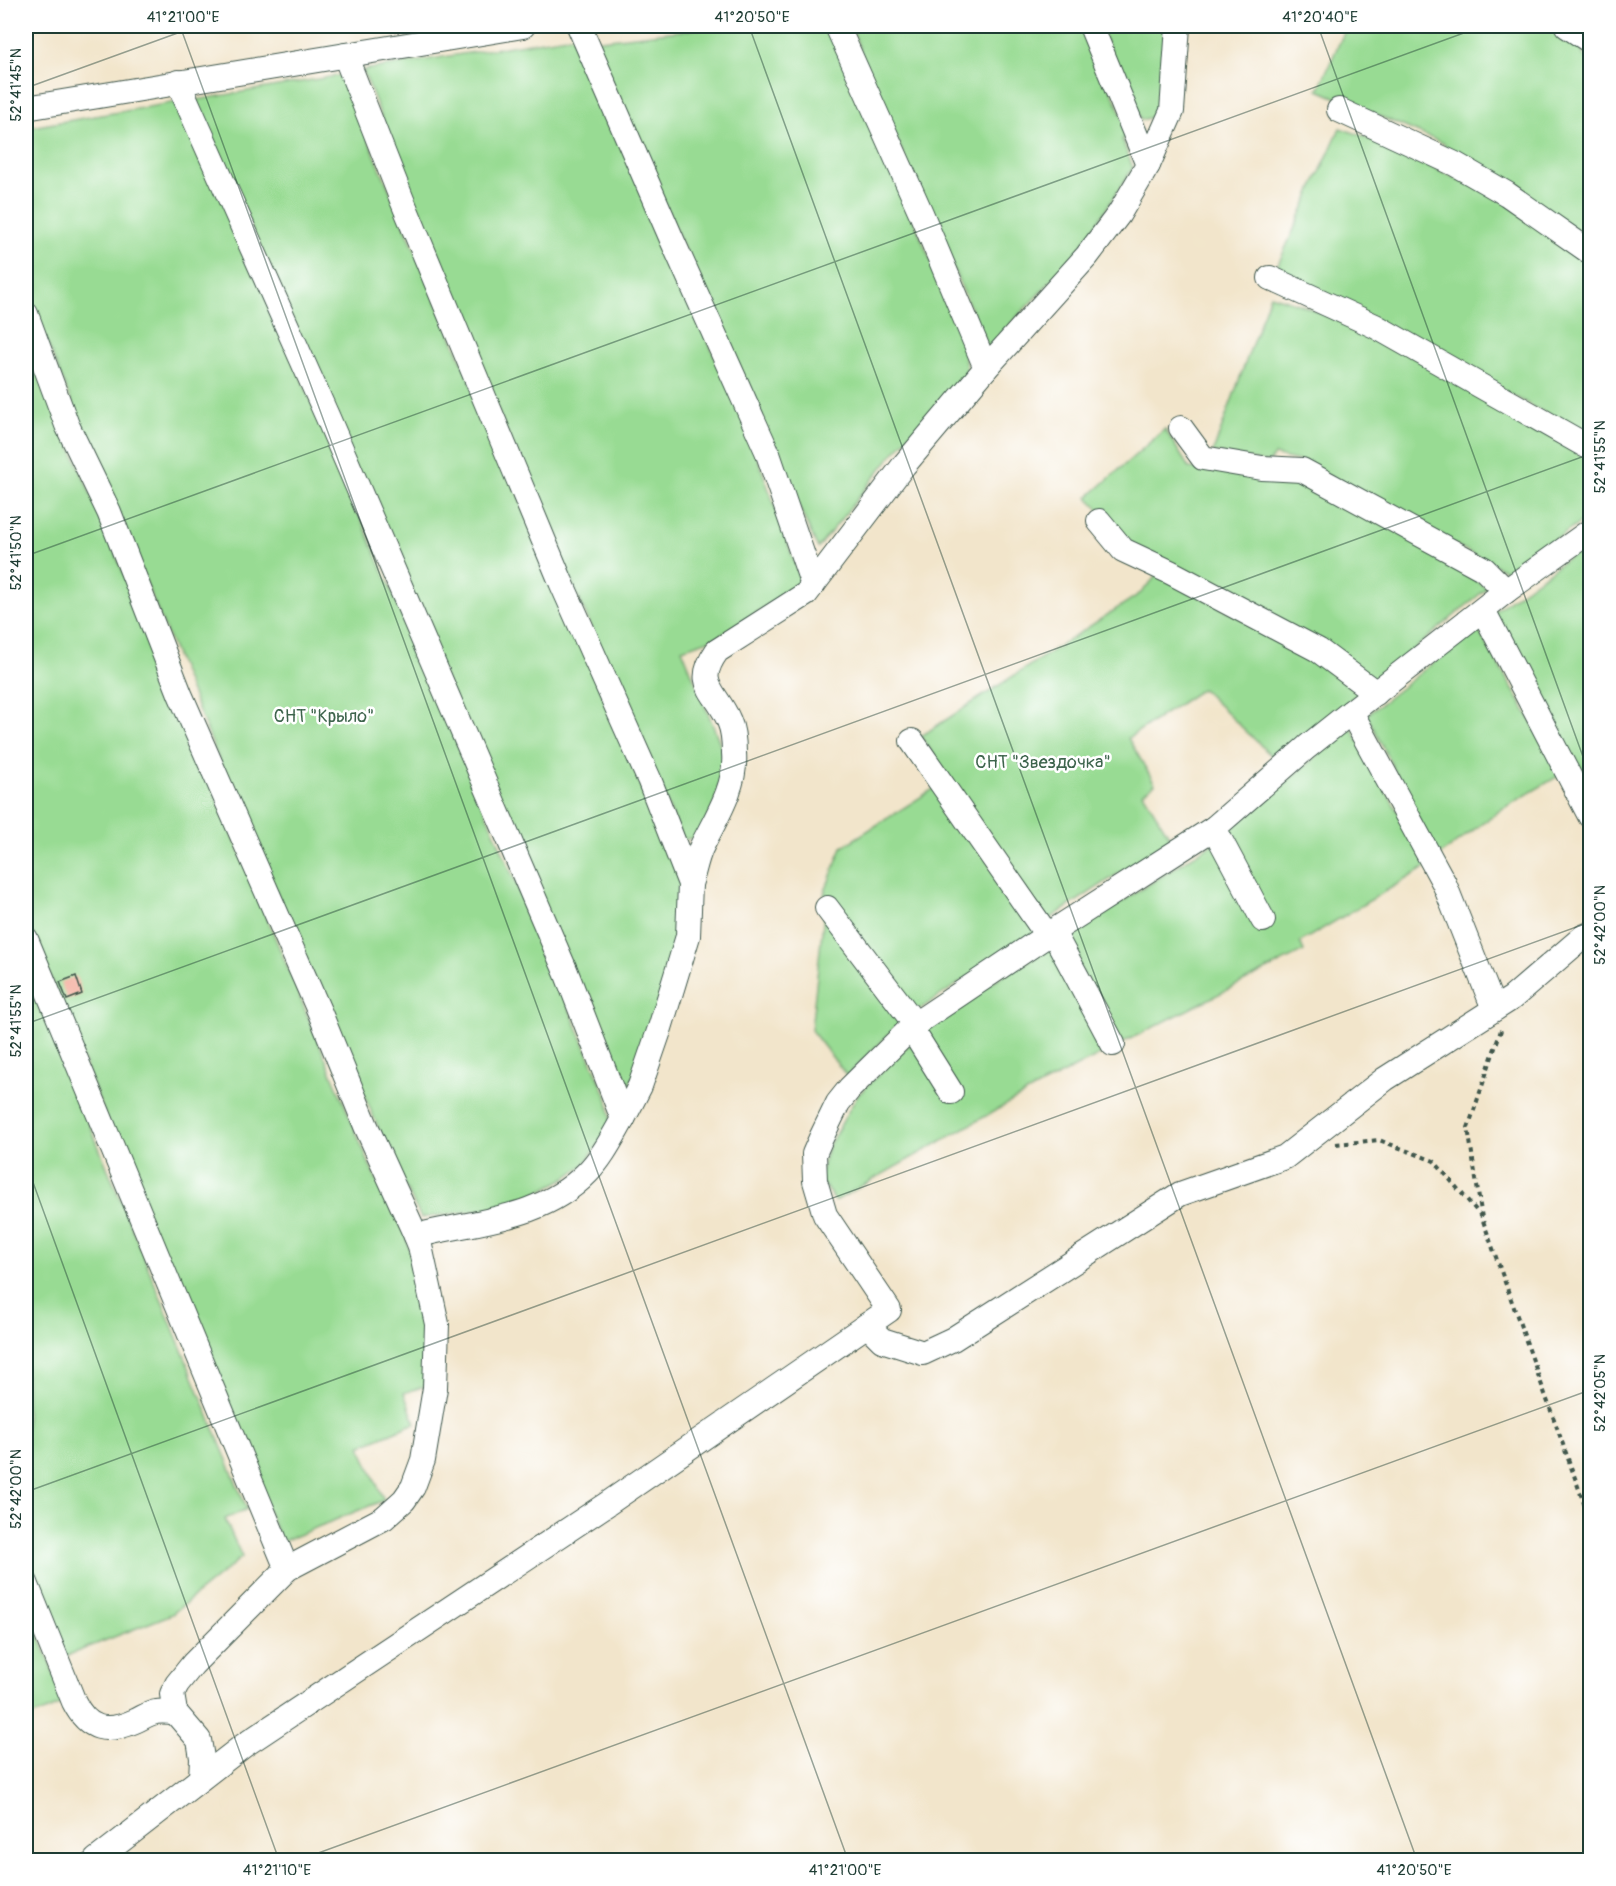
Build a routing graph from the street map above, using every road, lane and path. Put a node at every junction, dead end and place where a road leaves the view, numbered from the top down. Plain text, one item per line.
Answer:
1 (523, 26) edge
2 (579, 26) edge
3 (837, 26) edge
4 (1091, 26) edge
5 (1178, 26) edge
6 (1567, 26) edge
7 (1590, 41) edge
8 (345, 55) junction
9 (178, 82) junction
10 (26, 108) edge
11 (1339, 110) dead end
12 (1148, 165) junction
13 (1590, 252) edge
14 (1270, 278) dead end
15 (26, 314) edge
16 (986, 368) junction
17 (1181, 428) dead end
18 (1590, 448) edge
19 (1099, 521) dead end
20 (1590, 531) edge
21 (813, 585) junction
22 (1506, 591) junction
23 (1483, 610) junction
24 (1376, 693) junction
25 (1351, 712) junction
26 (912, 741) dead end
27 (1590, 816) edge
28 (1214, 828) junction
29 (690, 884) junction
30 (826, 908) dead end
31 (1263, 920) dead end
32 (1050, 933) junction
33 (1590, 934) edge
34 (26, 939) edge
35 (1503, 1004) junction
36 (913, 1026) junction
37 (1113, 1044) dead end
38 (951, 1092) dead end
39 (624, 1119) junction
40 (1333, 1144) dead end
41 (1482, 1218) junction
42 (416, 1236) junction
43 (867, 1325) junction
44 (1590, 1520) edge
45 (287, 1569) junction
46 (26, 1583) edge
47 (175, 1712) junction
48 (199, 1740) junction
49 (243, 1746) junction
50 (201, 1778) junction
51 (96, 1860) edge

1 - 8 street
2 - 21 street
3 - 16 street
4 - 12 street
5 - 12 street
6 - 7 street
8 - 9 street
8 - 29 street
9 - 10 street
9 - 39 street
11 - 13 street
12 - 16 street
14 - 18 street
15 - 42 street
16 - 21 street
17 - 22 street
19 - 24 street
20 - 22 street
21 - 29 street
22 - 23 street
23 - 24 street
23 - 27 street
24 - 25 street
25 - 28 street
25 - 35 street
26 - 32 street
28 - 31 street
28 - 32 street
29 - 39 street
30 - 36 street
32 - 36 street
32 - 37 street
33 - 35 street
34 - 45 street
35 - 41 path
35 - 43 street
36 - 38 street
36 - 43 street
39 - 42 street
40 - 41 path
41 - 44 path
42 - 45 street
43 - 49 street
45 - 47 street
46 - 47 street
47 - 48 street
48 - 49 street
48 - 50 street
49 - 50 street
50 - 51 street

